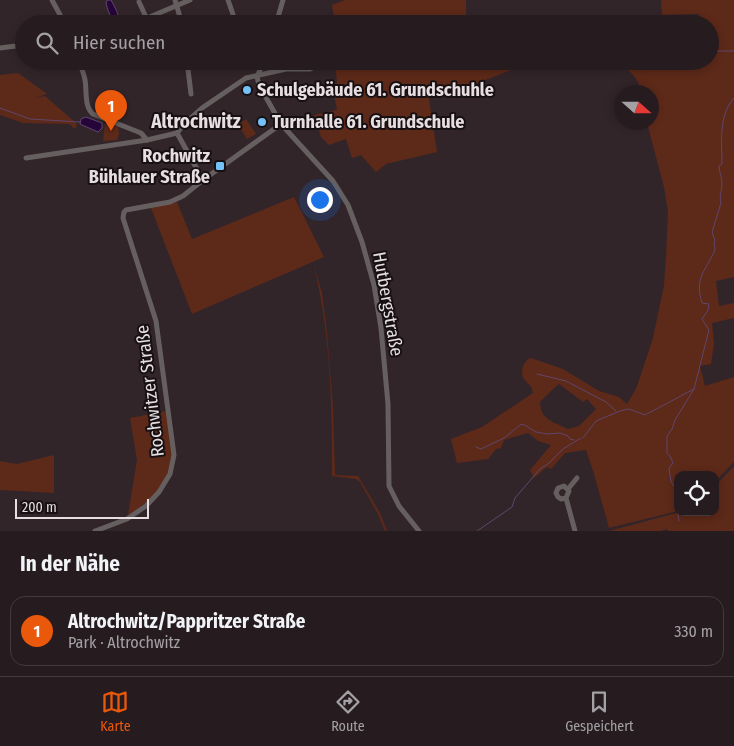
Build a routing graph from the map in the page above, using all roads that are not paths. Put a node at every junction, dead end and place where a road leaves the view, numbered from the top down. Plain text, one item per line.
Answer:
1 (52, 0) edge
2 (190, 0) edge
3 (228, 0) edge
4 (283, 0) edge
5 (139, 2) dead end
6 (176, 2) edge
7 (60, 15) edge
8 (145, 15) edge
9 (150, 15) edge
10 (180, 15) edge
11 (233, 15) edge
12 (279, 15) edge
13 (15, 46) edge
14 (0, 48) edge
15 (82, 70) edge
16 (188, 70) edge
17 (260, 70) edge
18 (286, 70) edge
19 (258, 76) junction
20 (191, 94) dead end
21 (281, 124) junction
22 (177, 133) junction
23 (147, 140) junction
24 (26, 158) dead end
25 (202, 180) junction
26 (578, 478) dead end
27 (568, 489) junction
28 (566, 498) junction
29 (95, 531) edge
30 (419, 531) edge
31 (574, 531) edge

1 - 7 street
2 - 6 street
3 - 11 street
4 - 12 street
5 - 8 street
6 - 9 street
6 - 10 street
13 - 14 street
15 - 23 street
16 - 20 street
17 - 19 street
18 - 19 street
19 - 21 street, Hutbergstraße
19 - 22 street
21 - 25 street
21 - 30 street, Hutbergstraße
22 - 23 street
22 - 25 street
23 - 24 street
25 - 29 street, Rochwitzer Straße
26 - 27 street
27 - 28 street
27 - 28 street
28 - 31 street

